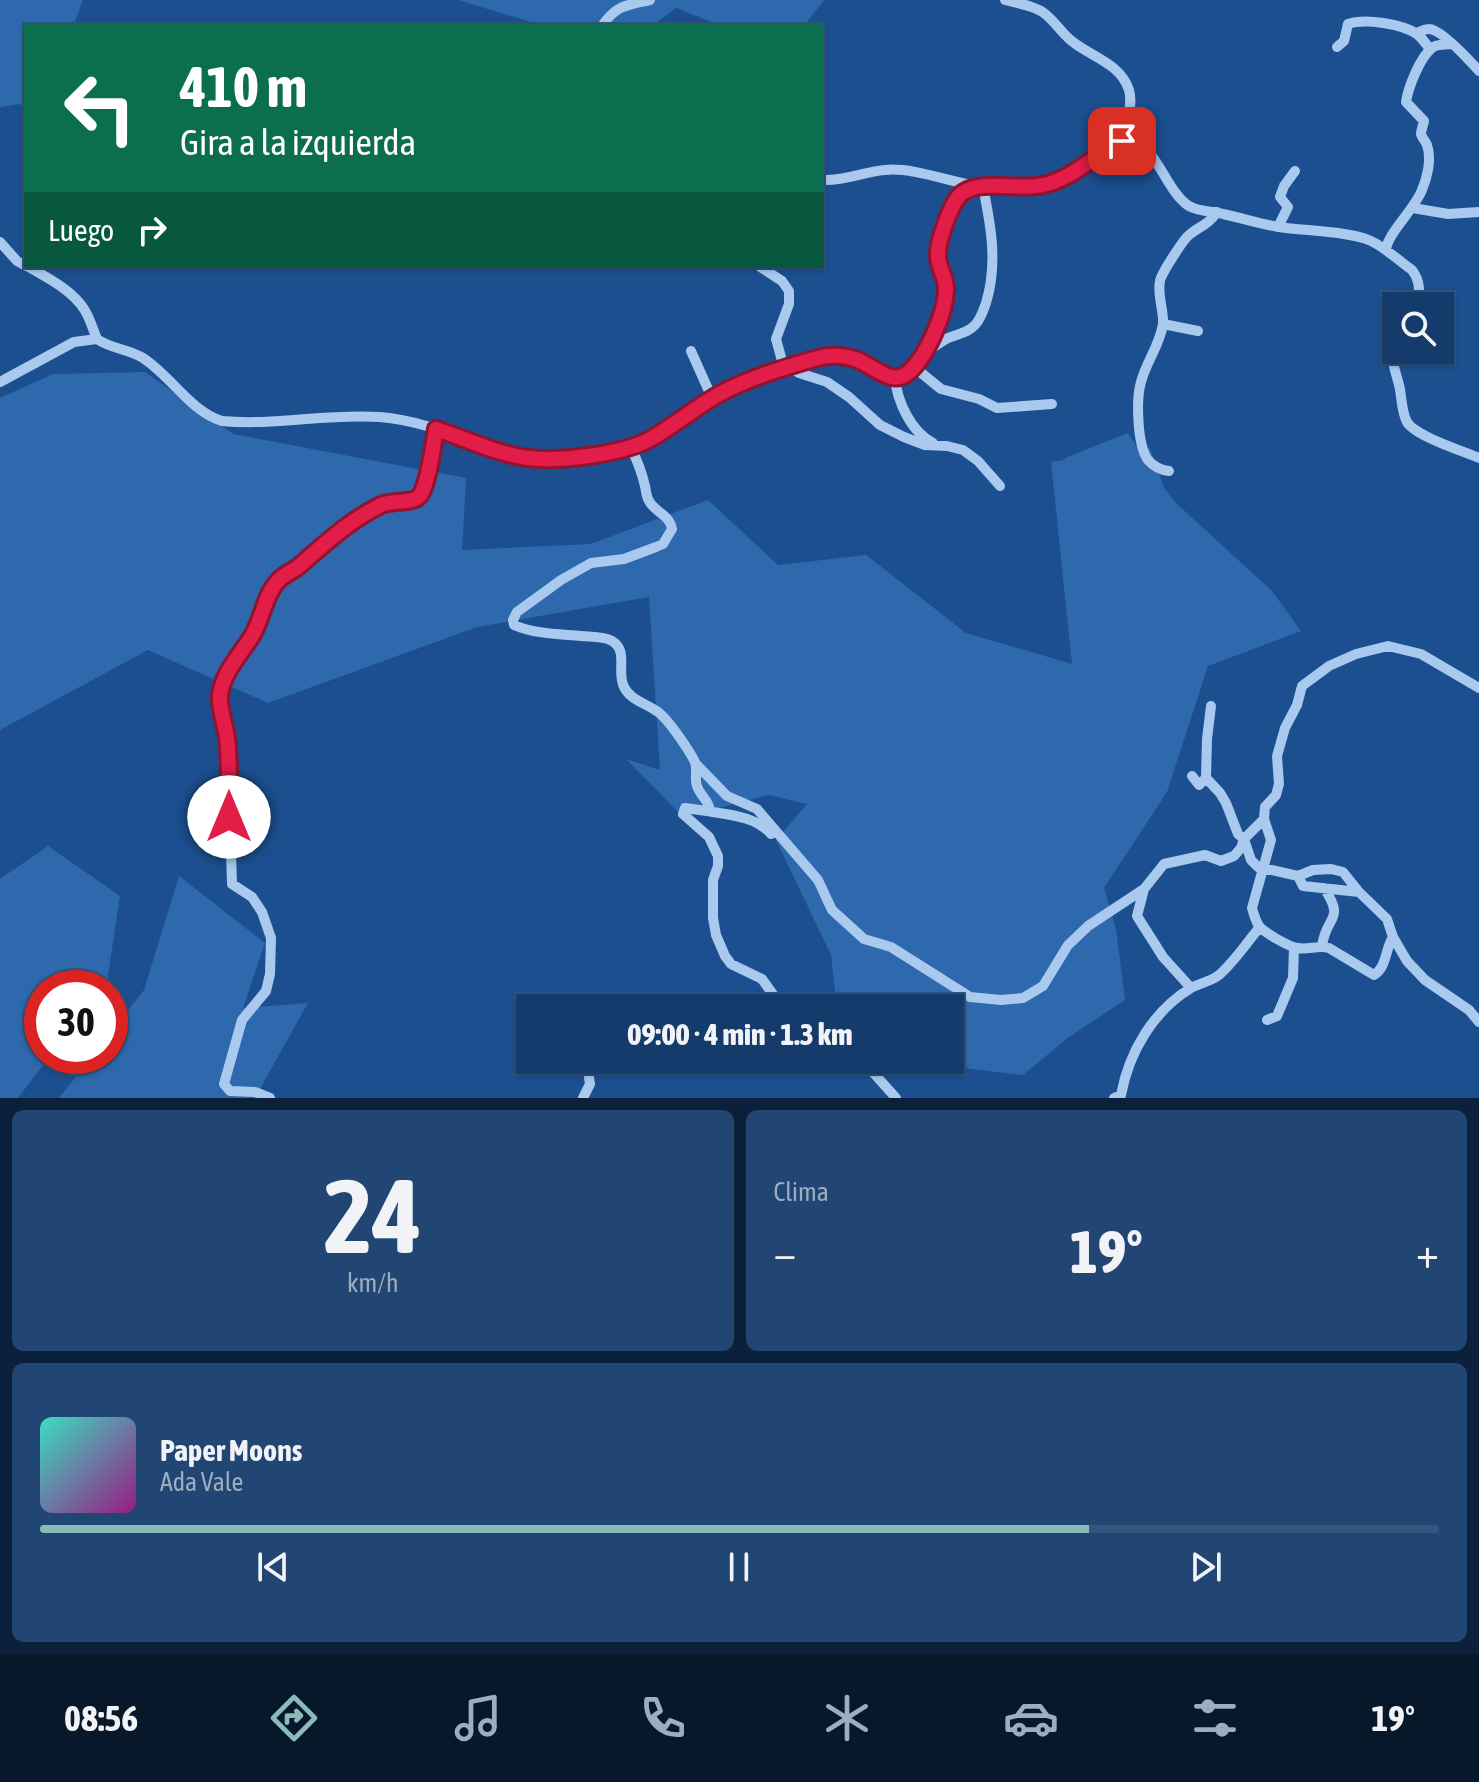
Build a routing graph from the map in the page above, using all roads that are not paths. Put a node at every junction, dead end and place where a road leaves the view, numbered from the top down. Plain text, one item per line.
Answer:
1 (650, 0) edge
2 (1005, 0) edge
3 (603, 24) edge
4 (1416, 33) junction
5 (1451, 44) junction
6 (1337, 47) dead end
7 (1430, 49) junction
8 (1479, 71) edge
9 (1127, 140) junction
10 (1295, 171) dead end
11 (824, 180) edge
12 (978, 188) junction
13 (1413, 208) junction
14 (1217, 212) junction
15 (1479, 212) edge
16 (1278, 227) junction
17 (1390, 236) junction
18 (0, 242) edge
19 (1373, 242) junction
20 (1386, 250) junction
21 (24, 265) edge
22 (29, 268) edge
23 (762, 268) edge
24 (1418, 292) edge
25 (1163, 324) junction
26 (1198, 331) dead end
27 (97, 339) junction
28 (691, 351) dead end
29 (922, 355) junction
30 (1393, 364) edge
31 (914, 367) junction
32 (786, 368) junction
33 (895, 378) junction
34 (0, 382) edge
35 (712, 398) junction
36 (1052, 404) dead end
37 (436, 429) junction
38 (942, 447) junction
39 (631, 448) junction
40 (1479, 458) edge
41 (1169, 471) dead end
42 (1000, 486) dead end
43 (1479, 688) edge
44 (1211, 706) dead end
45 (695, 763) junction
46 (1192, 776) dead end
47 (1206, 778) junction
48 (707, 811) junction
49 (1264, 819) junction
50 (1244, 839) junction
51 (788, 844) junction
52 (1263, 870) junction
53 (1298, 876) junction
54 (1324, 888) junction
55 (1144, 889) junction
56 (1359, 892) junction
57 (1260, 927) junction
58 (1393, 937) junction
59 (1322, 946) junction
60 (1294, 948) junction
61 (1191, 988) junction
62 (773, 994) edge
63 (1267, 1020) dead end
64 (1479, 1022) edge
65 (588, 1074) edge
66 (875, 1074) edge
67 (270, 1098) edge
68 (583, 1098) edge
69 (896, 1098) edge
70 (1114, 1098) edge

1 - 3 street
2 - 9 street
4 - 5 street
4 - 6 street
4 - 7 street
5 - 7 street
5 - 8 street
7 - 13 street
9 - 12 street
9 - 14 street
10 - 16 street
11 - 12 street
12 - 29 street
12 - 29 street
13 - 15 street
13 - 17 street
14 - 16 street
14 - 25 street
16 - 19 street
17 - 19 street
17 - 20 street
18 - 21 street
19 - 20 street
20 - 24 street
22 - 27 street
23 - 32 street
25 - 26 street
25 - 41 street
27 - 34 street
27 - 37 street
28 - 35 street
29 - 31 street
30 - 40 street
31 - 33 street
31 - 36 street
32 - 33 street
32 - 35 street
32 - 38 street
33 - 38 street
35 - 39 street
37 - 39 street
37 - 67 street
38 - 42 street
39 - 45 street
43 - 49 street
44 - 47 street
45 - 48 street
45 - 51 street
46 - 47 street
47 - 50 street
48 - 51 street
48 - 62 street
49 - 50 street
49 - 52 street
50 - 52 street
50 - 55 street
51 - 55 street
52 - 53 street
52 - 57 street
53 - 54 street
53 - 56 street
54 - 56 street
54 - 59 street
55 - 61 street
56 - 58 street
57 - 60 street
57 - 61 street
58 - 59 street
58 - 64 street
59 - 60 street
60 - 63 street
61 - 70 street
65 - 68 street
66 - 69 street

